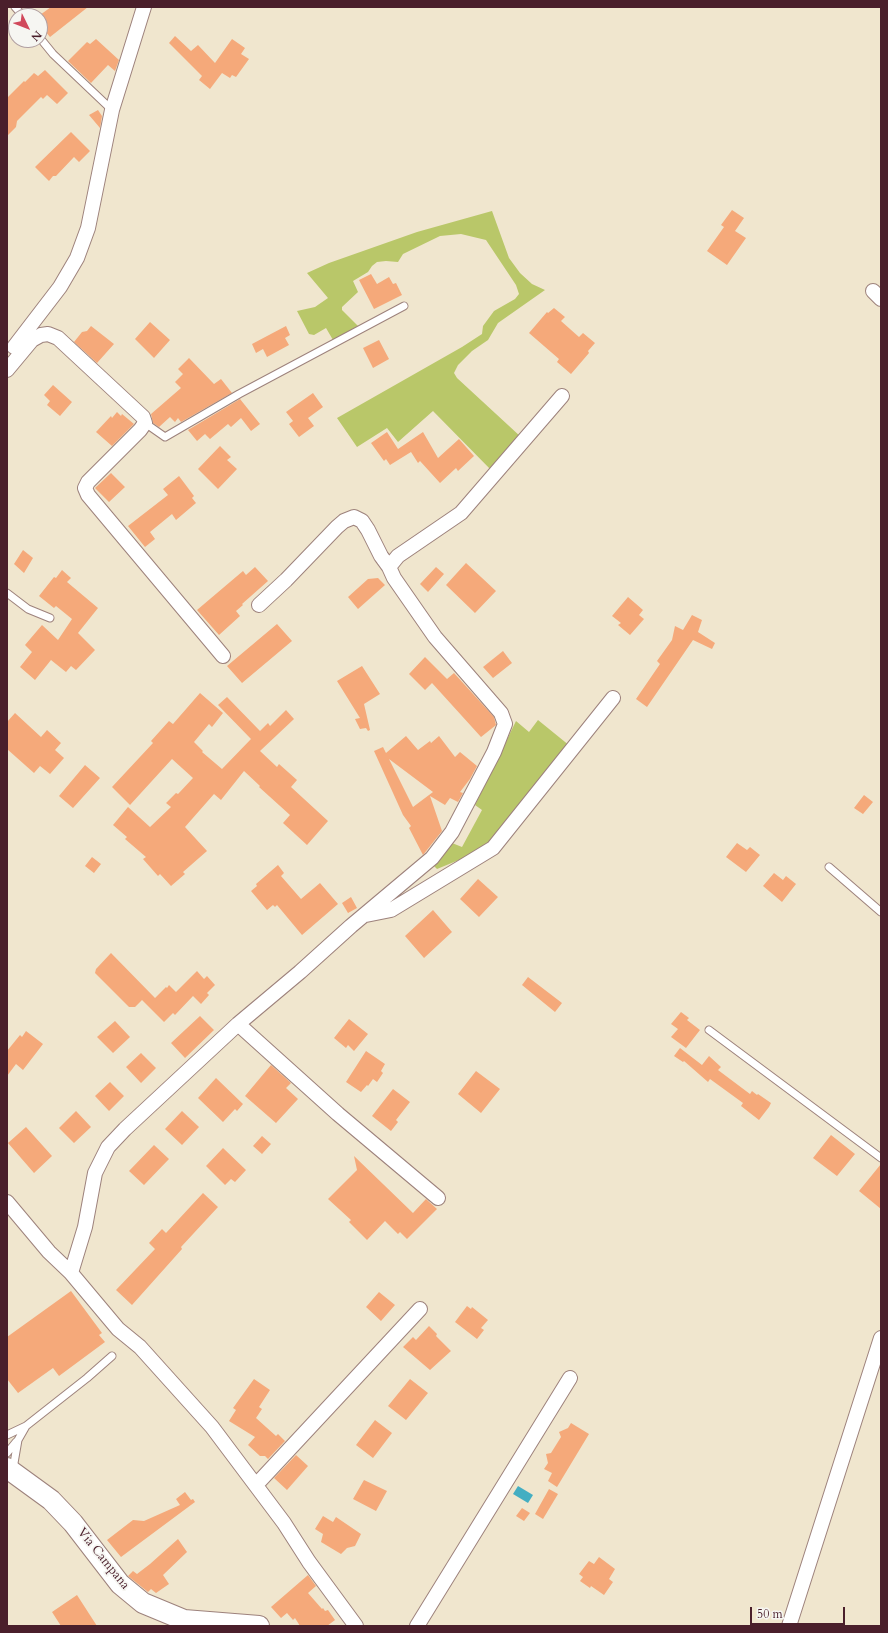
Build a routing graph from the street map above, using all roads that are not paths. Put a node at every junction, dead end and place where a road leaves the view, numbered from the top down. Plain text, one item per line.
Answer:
1 (144, 7) edge
2 (48, 48) edge
3 (112, 110) junction
4 (404, 306) dead end
5 (7, 357) edge
6 (7, 370) edge
7 (562, 396) dead end
8 (145, 423) junction
9 (389, 567) junction
10 (7, 593) edge
11 (259, 605) dead end
12 (50, 618) dead end
13 (223, 656) dead end
14 (613, 698) dead end
15 (829, 867) dead end
16 (881, 912) edge
17 (364, 915) junction
18 (238, 1024) junction
19 (709, 1030) dead end
20 (881, 1158) edge
21 (438, 1198) dead end
22 (7, 1202) edge
23 (71, 1273) junction
24 (420, 1309) dead end
25 (881, 1338) edge
26 (112, 1356) dead end
27 (570, 1378) dead end
28 (26, 1426) junction
29 (8, 1435) edge
30 (18, 1440) junction
31 (7, 1453) edge
32 (10, 1470) edge
33 (256, 1485) junction
34 (260, 1626) edge
35 (356, 1626) edge
36 (416, 1626) edge
37 (789, 1626) edge

1 - 3 street
2 - 3 lane
3 - 5 street
4 - 8 lane
6 - 8 street
7 - 9 street
8 - 13 street
9 - 11 street
9 - 17 street
10 - 12 lane
14 - 17 street
15 - 16 lane
17 - 18 street
18 - 21 street
18 - 23 street
19 - 20 lane
22 - 23 street
23 - 33 street
24 - 33 street
25 - 37 street
26 - 28 lane
27 - 36 street
28 - 29 lane
28 - 30 lane
30 - 31 lane
30 - 32 lane
32 - 34 main road, Via Campana
33 - 35 street

